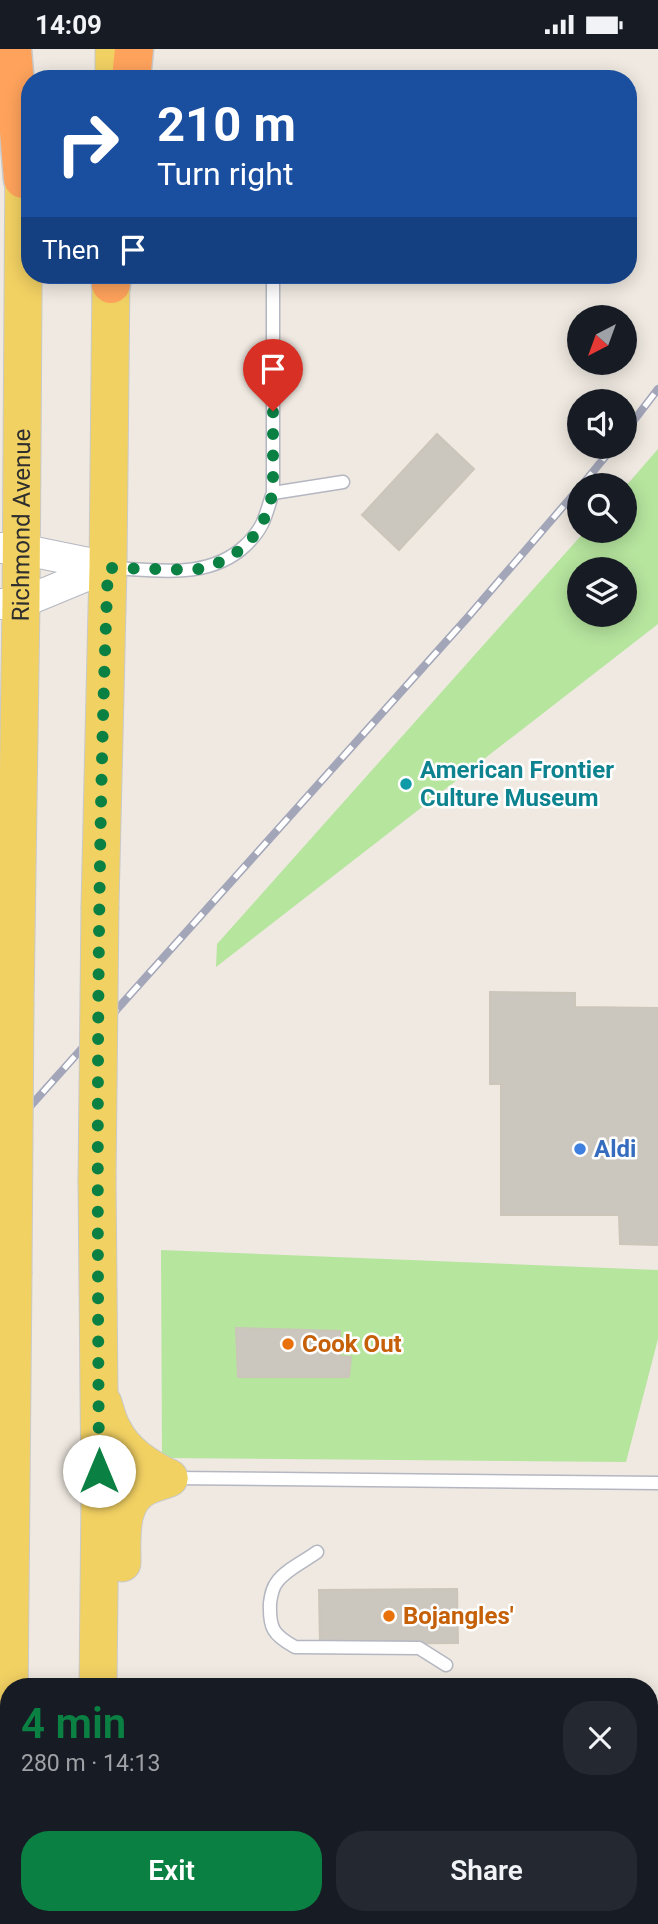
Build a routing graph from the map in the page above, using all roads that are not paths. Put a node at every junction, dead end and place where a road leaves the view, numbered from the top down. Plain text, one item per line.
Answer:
1 (12, 49) edge
2 (25, 49) edge
3 (114, 49) edge
4 (134, 49) edge
5 (25, 70) edge
6 (114, 70) edge
7 (132, 70) edge
8 (21, 155) edge
9 (21, 236) edge
10 (112, 284) edge
11 (273, 284) edge
12 (343, 482) dead end
13 (273, 493) junction
14 (10, 548) edge
15 (108, 568) junction
16 (10, 604) edge
17 (99, 1389) junction
18 (169, 1478) junction
19 (658, 1483) edge
20 (317, 1552) dead end
21 (446, 1665) dead end
22 (10, 1678) edge
23 (99, 1678) edge
24 (121, 1678) edge

1 - 8 highway
2 - 5 main road, Richmond Avenue
3 - 6 main road
4 - 7 highway
9 - 14 main road, Richmond Avenue
10 - 15 main road
11 - 13 lane
12 - 13 lane
13 - 15 lane
14 - 15 street
14 - 16 main road, Richmond Avenue
15 - 16 street
15 - 17 main road, bridge
16 - 22 main road, Richmond Avenue, bridge
17 - 18 main road
17 - 23 main road
18 - 19 lane
18 - 24 main road
20 - 21 lane

